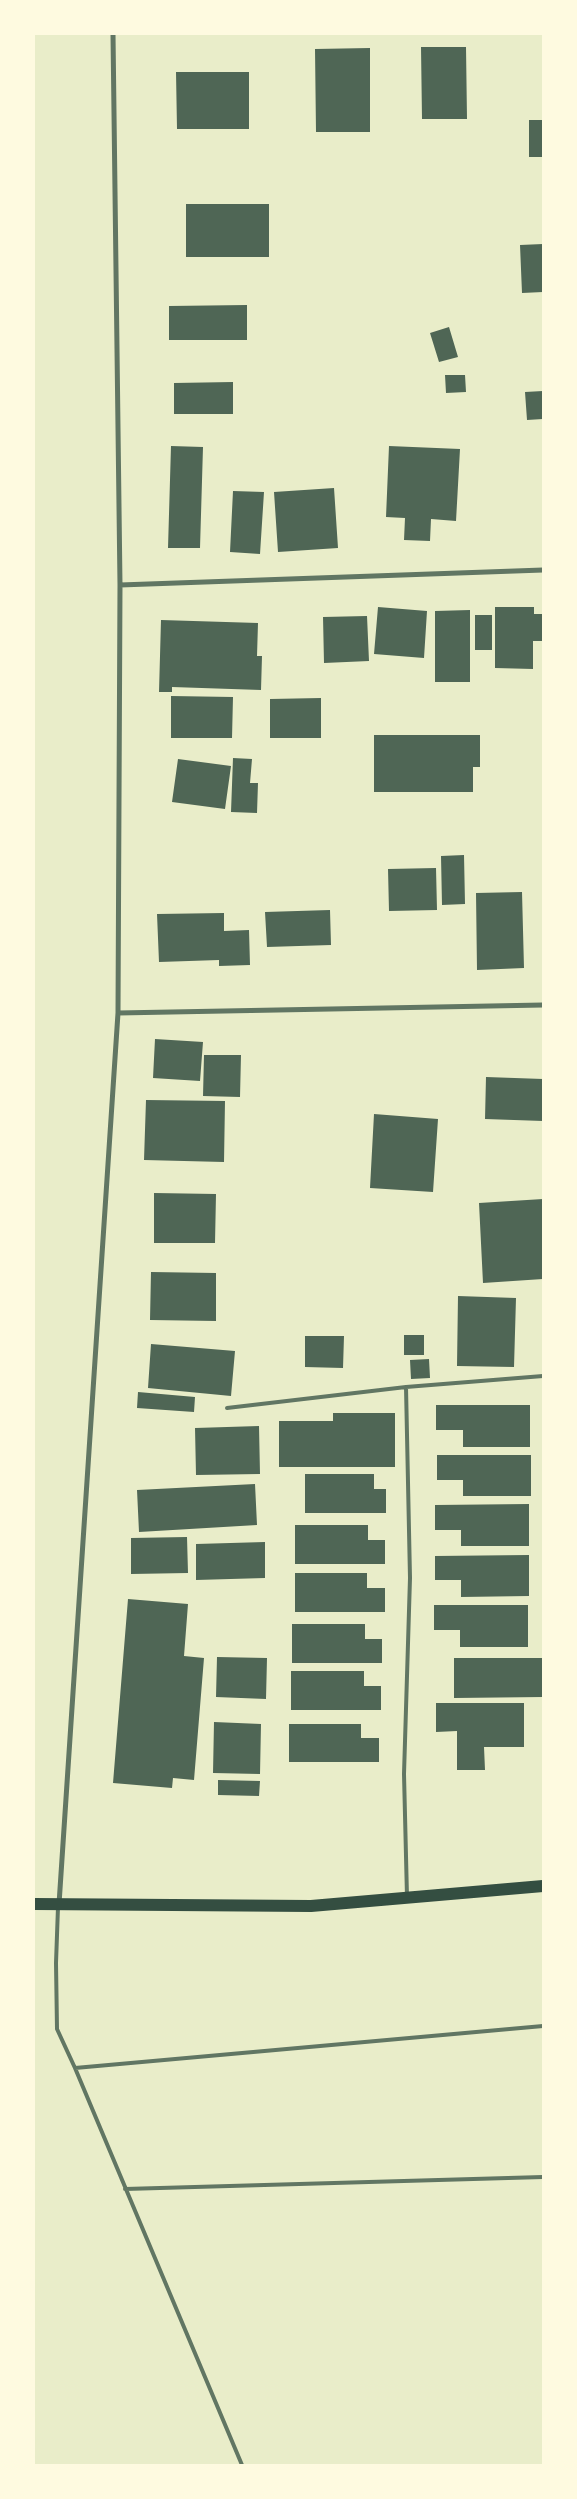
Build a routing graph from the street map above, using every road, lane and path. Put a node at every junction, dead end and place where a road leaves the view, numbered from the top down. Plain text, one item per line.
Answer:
1 (113, 34) edge
2 (543, 570) edge
3 (120, 585) junction
4 (543, 1005) edge
5 (118, 1013) junction
6 (543, 1376) edge
7 (406, 1387) junction
8 (227, 1408) dead end
9 (543, 1886) edge
10 (407, 1899) junction
11 (34, 1904) edge
12 (58, 1904) junction
13 (543, 2026) edge
14 (75, 2068) junction
15 (543, 2178) edge
16 (125, 2189) junction
17 (242, 2465) edge

1 - 3 street
2 - 3 street
3 - 5 street
4 - 5 street
5 - 12 street
6 - 7 lane
7 - 8 lane
7 - 10 lane
9 - 10 main road
10 - 12 main road
11 - 12 main road
12 - 14 lane
13 - 14 lane
14 - 16 lane
15 - 16 lane
16 - 17 lane

